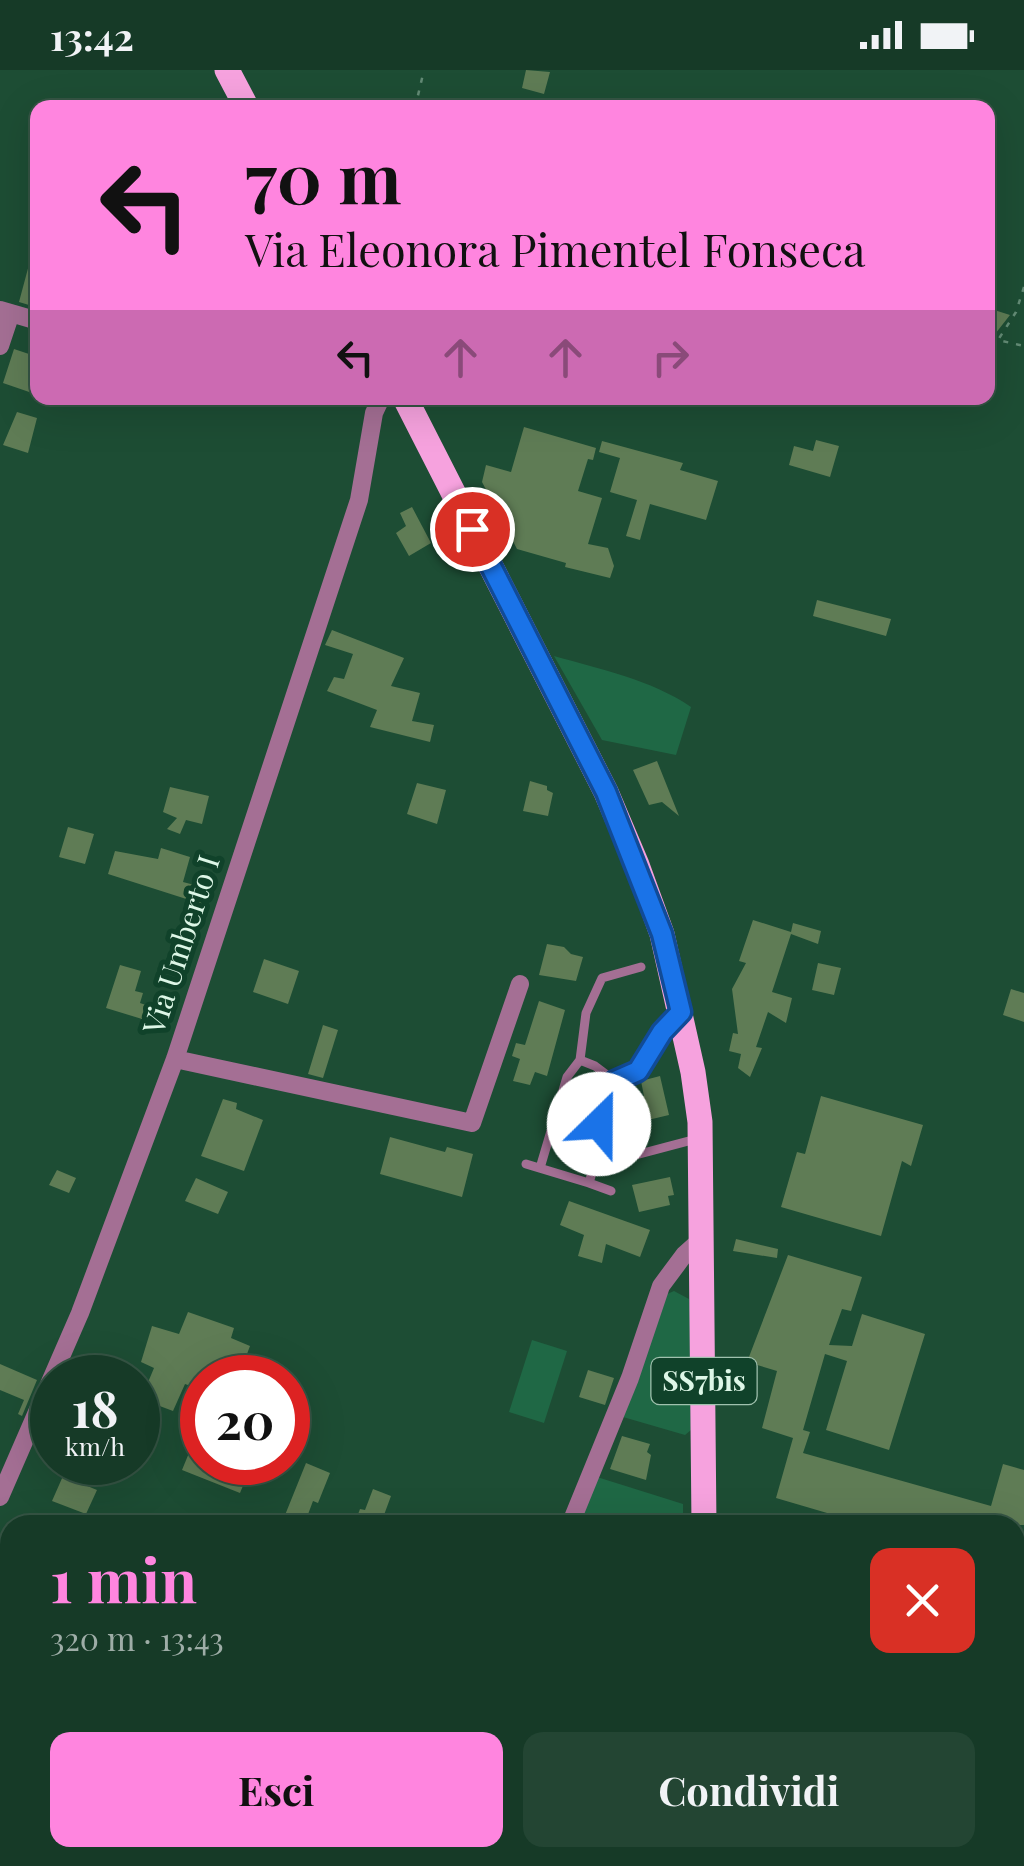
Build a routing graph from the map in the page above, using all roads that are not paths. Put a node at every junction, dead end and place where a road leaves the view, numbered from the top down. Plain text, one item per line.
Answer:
1 (227, 70) edge
2 (243, 100) edge
3 (5, 312) edge
4 (30, 320) edge
5 (0, 346) edge
6 (377, 405) edge
7 (410, 405) edge
8 (642, 967) dead end
9 (520, 984) dead end
10 (681, 1012) junction
11 (174, 1059) junction
12 (580, 1060) junction
13 (615, 1081) junction
14 (700, 1138) junction
15 (526, 1164) dead end
16 (594, 1166) junction
17 (540, 1168) junction
18 (589, 1183) junction
19 (611, 1191) dead end
20 (703, 1238) junction
21 (0, 1498) edge
22 (574, 1515) edge
23 (704, 1515) edge

1 - 2 main road
3 - 4 street
3 - 5 street
6 - 11 street, Via Umberto I
7 - 10 main road, SS7bis
8 - 12 lane
9 - 11 street
10 - 13 lane
10 - 14 main road, SS7bis
11 - 21 street, Via Umberto I
12 - 13 lane
12 - 17 lane
13 - 16 lane
14 - 16 lane
14 - 20 main road, SS7bis
15 - 17 lane
16 - 18 lane
17 - 18 lane
18 - 19 lane
20 - 22 street
20 - 23 main road, SS7bis

